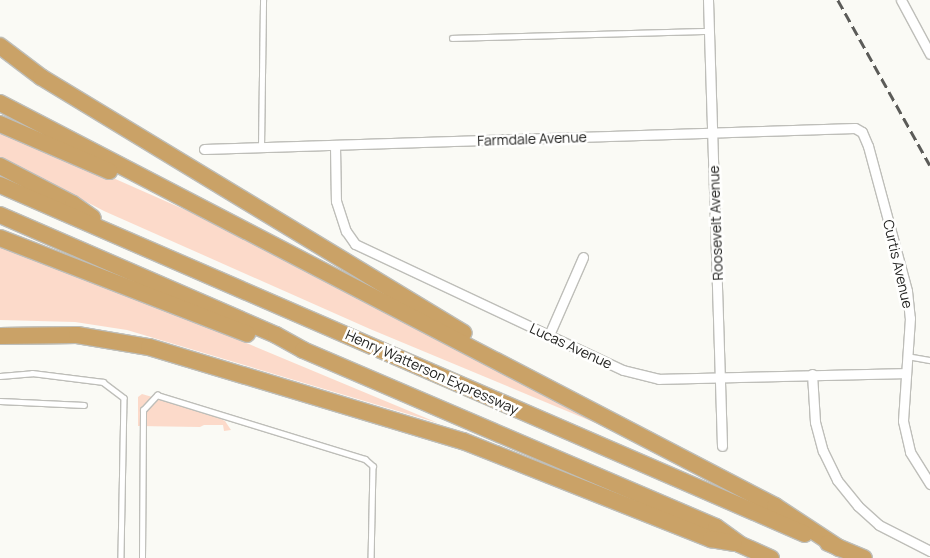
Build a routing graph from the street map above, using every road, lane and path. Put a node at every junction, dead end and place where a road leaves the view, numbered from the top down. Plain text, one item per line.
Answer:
1 (263, 0) edge
2 (708, 0) edge
3 (901, 0) edge
4 (710, 31) junction
5 (452, 38) dead end
6 (0, 46) edge
7 (930, 54) edge
8 (0, 103) edge
9 (0, 124) edge
10 (860, 130) joint
11 (714, 132) junction
12 (335, 146) junction
13 (261, 148) junction
14 (204, 149) dead end
15 (0, 166) edge
16 (150, 181) junction
17 (0, 186) edge
18 (0, 215) edge
19 (113, 233) junction
20 (0, 238) edge
21 (583, 257) dead end
22 (0, 324) edge
23 (548, 335) junction
24 (0, 336) edge
25 (149, 346) junction
26 (303, 350) junction
27 (907, 356) junction
28 (930, 360) edge
29 (501, 364) junction
30 (905, 373) junction
31 (812, 374) junction
32 (0, 376) edge
33 (721, 376) junction
34 (0, 402) edge
35 (84, 406) dead end
36 (722, 446) dead end
37 (930, 484) edge
38 (739, 544) junction
39 (839, 548) junction
40 (930, 551) edge
41 (121, 558) edge
42 (142, 558) edge
43 (371, 558) edge
44 (771, 558) edge
45 (864, 558) edge

1 - 13 lane
2 - 4 street, Roosevelt Avenue
3 - 7 street
4 - 5 lane
4 - 11 street, Roosevelt Avenue
6 - 29 highway
8 - 16 highway
9 - 16 highway
10 - 11 street, Farmdale Avenue
10 - 27 street, Curtis Avenue
11 - 12 street, Farmdale Avenue
11 - 33 street, Roosevelt Avenue
12 - 13 street, Farmdale Avenue
12 - 23 street, Lucas Avenue
13 - 14 street, Farmdale Avenue
15 - 19 highway
16 - 29 highway
17 - 19 highway, Henry Watterson Expressway
18 - 26 highway, Henry Watterson Expressway
19 - 39 highway, Henry Watterson Expressway
20 - 26 highway
21 - 23 street
22 - 25 highway
23 - 33 street, Lucas Avenue
24 - 25 highway
25 - 38 highway
26 - 38 highway, Henry Watterson Expressway
27 - 28 lane
27 - 30 street, Curtis Avenue
29 - 39 highway
30 - 31 street, Lucas Avenue
30 - 37 street, Curtis Avenue
31 - 33 street, Lucas Avenue
31 - 40 street
32 - 41 lane
33 - 36 street, Roosevelt Avenue
34 - 35 lane
38 - 44 highway, Henry Watterson Expressway
39 - 45 highway, Henry Watterson Expressway
42 - 43 lane

